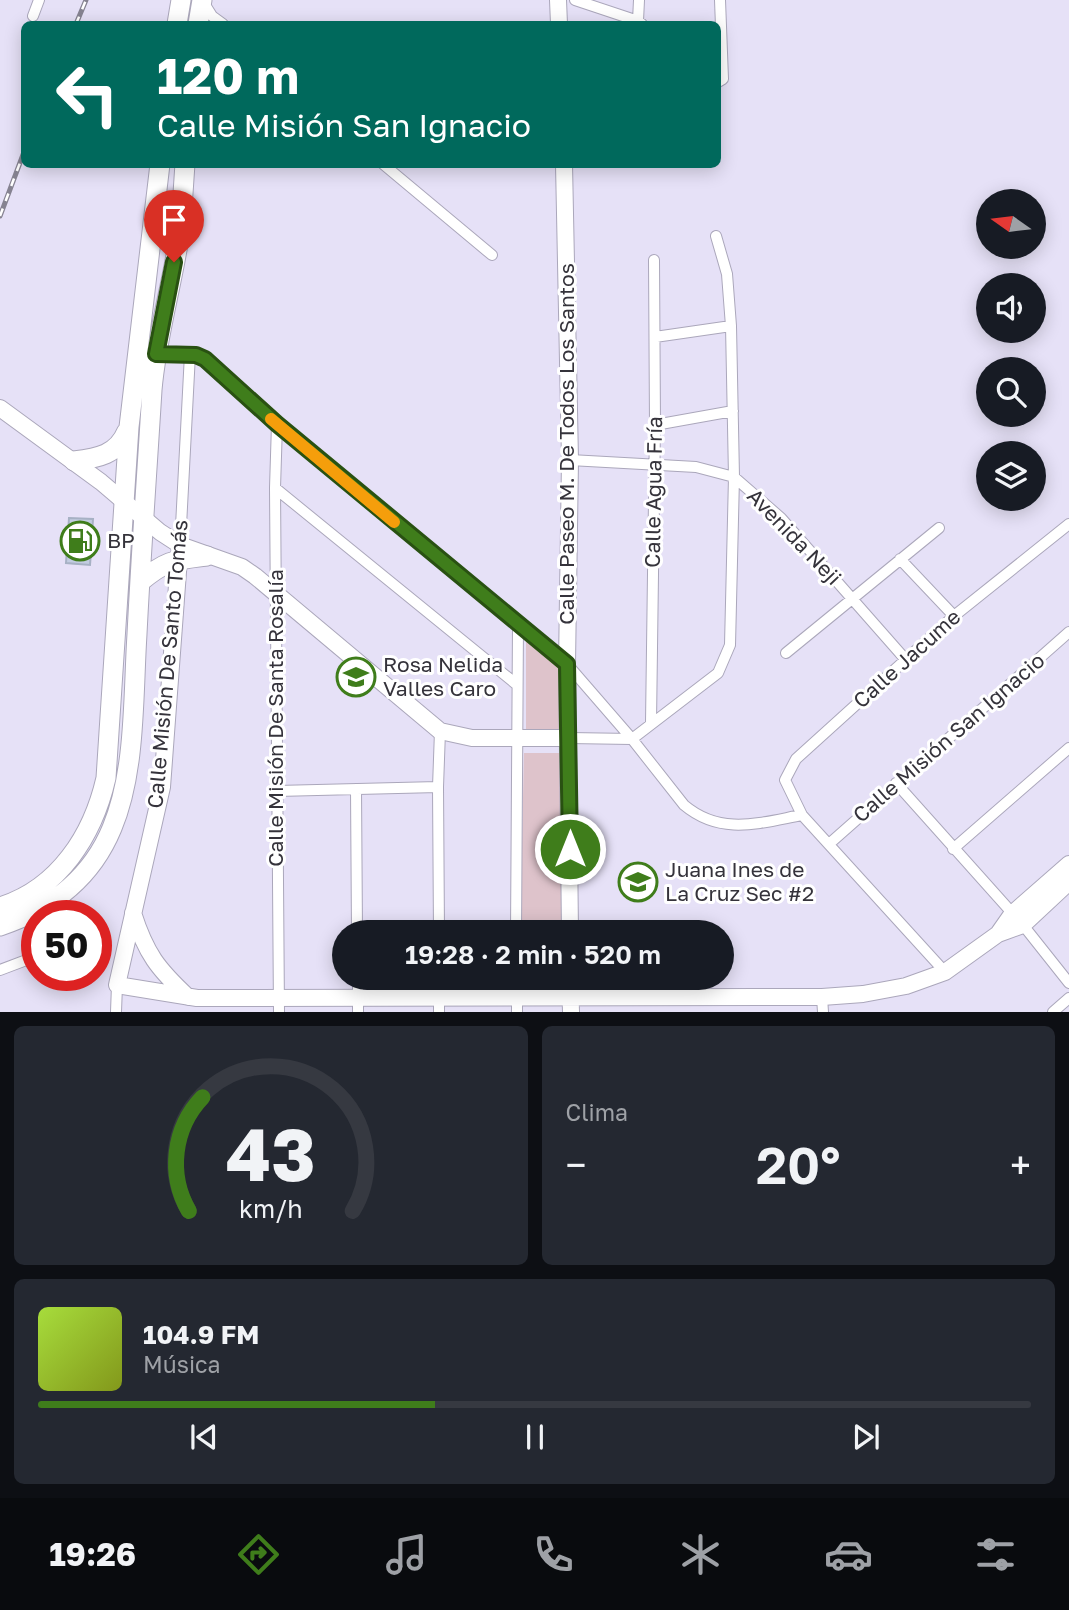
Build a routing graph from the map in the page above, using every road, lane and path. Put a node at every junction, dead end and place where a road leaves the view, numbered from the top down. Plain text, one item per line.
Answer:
1 (39, 0) edge
2 (181, 0) edge
3 (202, 0) edge
4 (558, 0) edge
5 (575, 0) edge
6 (639, 0) edge
7 (720, 0) edge
8 (33, 16) dead end
9 (178, 21) edge
10 (198, 21) edge
11 (219, 21) edge
12 (559, 21) edge
13 (634, 21) edge
14 (640, 21) edge
15 (721, 21) edge
16 (721, 26) edge
17 (721, 80) edge
18 (160, 168) edge
19 (185, 168) edge
20 (388, 168) edge
21 (564, 168) edge
22 (716, 236) dead end
23 (492, 255) dead end
24 (654, 260) dead end
25 (731, 326) junction
26 (655, 337) junction
27 (156, 354) junction
28 (190, 354) junction
29 (0, 408) edge
30 (733, 411) junction
31 (277, 424) junction
32 (655, 425) junction
33 (129, 426) junction
34 (570, 460) junction
35 (74, 461) junction
36 (654, 463) junction
37 (734, 477) junction
38 (275, 488) junction
39 (124, 501) junction
40 (145, 521) junction
41 (1069, 524) edge
42 (939, 528) dead end
43 (179, 553) junction
44 (207, 556) joint
45 (900, 559) junction
46 (140, 582) junction
47 (276, 592) junction
48 (852, 599) junction
49 (954, 616) junction
50 (518, 625) junction
51 (1068, 634) edge
52 (786, 653) dead end
53 (906, 660) junction
54 (567, 664) junction
55 (516, 684) junction
56 (651, 723) junction
57 (440, 731) junction
58 (516, 738) junction
59 (569, 738) junction
60 (632, 738) junction
61 (1069, 748) edge
62 (896, 783) junction
63 (438, 788) junction
64 (356, 789) junction
65 (277, 791) junction
66 (802, 815) junction
67 (829, 844) junction
68 (953, 849) junction
69 (1069, 864) edge
70 (1069, 883) edge
71 (0, 907) edge
72 (133, 913) junction
73 (358, 920) edge
74 (439, 920) edge
75 (516, 920) edge
76 (570, 920) edge
77 (1018, 920) junction
78 (0, 926) edge
79 (21, 962) edge
80 (0, 970) edge
81 (945, 972) junction
82 (1069, 983) edge
83 (117, 985) junction
84 (1069, 998) edge
85 (194, 1002) edge
86 (279, 1004) edge
87 (358, 1004) edge
88 (571, 1004) edge
89 (822, 1004) edge
90 (439, 1005) edge
91 (517, 1005) edge
92 (116, 1012) edge
93 (1053, 1012) edge

1 - 8 street
2 - 9 highway
3 - 10 highway
3 - 11 street
4 - 12 street
5 - 13 street
6 - 14 street
7 - 15 street
16 - 17 street
18 - 33 highway
19 - 27 highway
20 - 23 street
21 - 34 street, Calle Paseo M. De Todos Los Santos
22 - 25 street
24 - 26 street, Calle Agua Fría
25 - 26 street
25 - 30 street
26 - 32 street, Calle Agua Fría
27 - 28 street
27 - 40 highway
28 - 31 street
28 - 43 street, Calle Misión De Santo Tomás
29 - 35 street
30 - 32 street
30 - 37 street
31 - 38 street, Calle Misión De Santa Rosalía
31 - 50 street
32 - 36 street, Calle Agua Fría
33 - 35 highway
33 - 39 highway
34 - 36 street, Avenida Neji
34 - 54 street, Calle Paseo M. De Todos Los Santos
35 - 39 street
36 - 37 street, Avenida Neji
36 - 56 street, Calle Agua Fría
37 - 48 street, Avenida Neji
37 - 56 street
38 - 47 street, Calle Misión De Santa Rosalía
38 - 55 street
39 - 40 street
39 - 71 highway
40 - 43 street
40 - 46 highway
41 - 49 street, Calle Jacume
42 - 45 street
43 - 44 highway
43 - 46 highway
43 - 72 street, Calle Misión De Santo Tomás
44 - 47 street
45 - 48 street
45 - 49 street
46 - 78 highway
47 - 57 street
47 - 65 street, Calle Misión De Santa Rosalía
48 - 52 street
48 - 53 street, Avenida Neji
49 - 53 street, Calle Jacume
50 - 54 street
50 - 55 street
51 - 62 street, Calle Misión San Ignacio
53 - 66 street, Calle Jacume
54 - 59 street, Calle Paseo M. De Todos Los Santos
54 - 60 street
55 - 58 street
56 - 60 street
57 - 58 street
57 - 63 street
58 - 59 street
58 - 75 street
59 - 60 street
59 - 76 street, Calle Paseo M. De Todos Los Santos
60 - 66 street
61 - 68 street
62 - 67 street, Calle Misión San Ignacio
62 - 68 street
63 - 64 street
63 - 74 street
64 - 65 street
64 - 73 street
65 - 86 street, Calle Misión De Santa Rosalía
66 - 67 street
67 - 81 street
68 - 77 street
69 - 77 street
70 - 77 street
72 - 83 street, Calle Misión De Santo Tomás
72 - 85 street
77 - 81 street
77 - 82 street
79 - 80 street
81 - 89 street
83 - 85 street
83 - 92 street, Calle Misión De Santo Tomás
84 - 93 street
85 - 86 street
86 - 87 street
87 - 90 street
88 - 89 street
88 - 91 street
90 - 91 street

